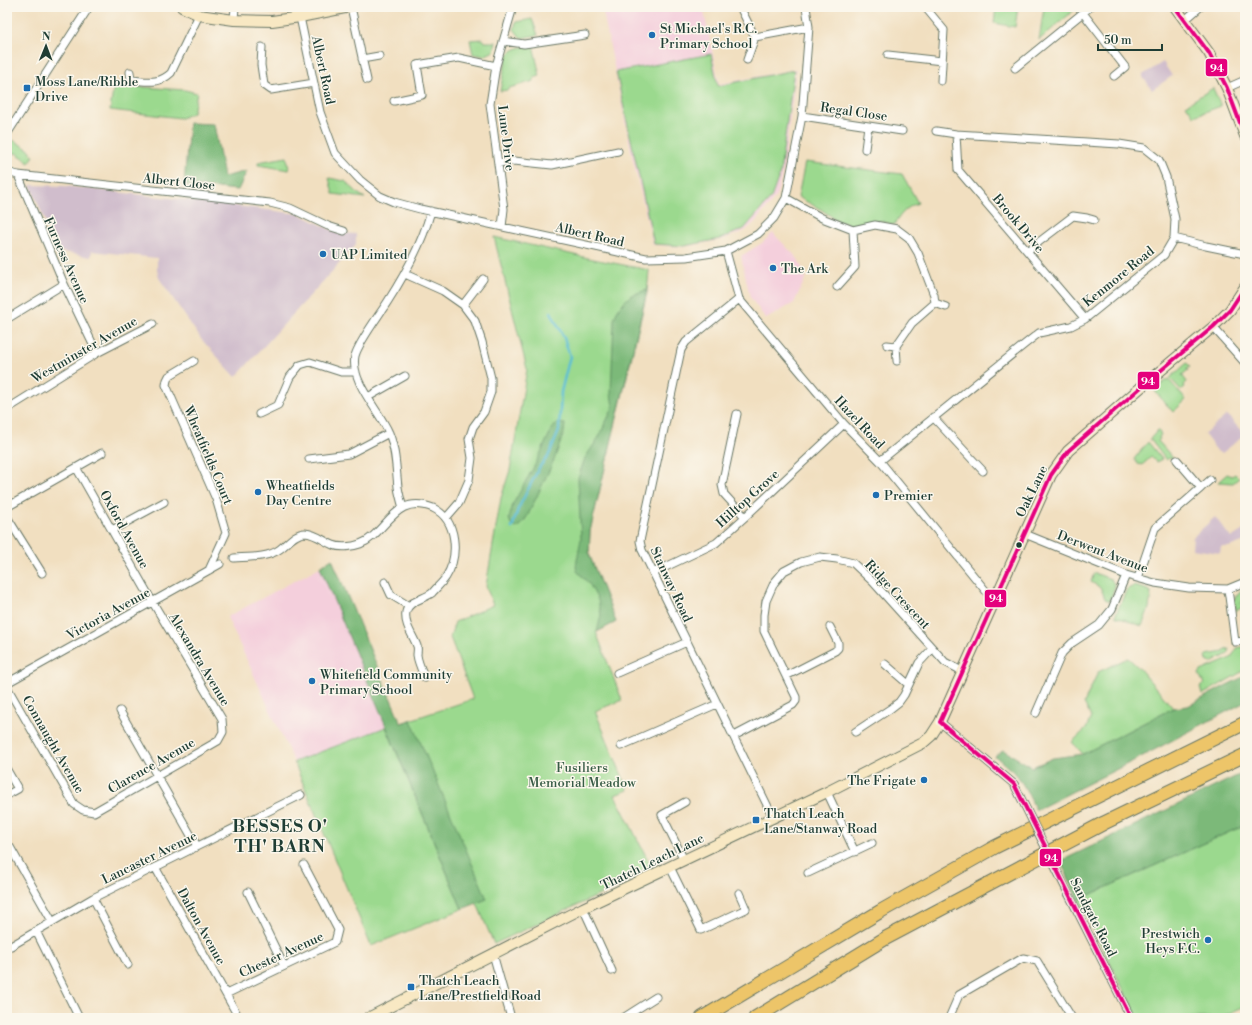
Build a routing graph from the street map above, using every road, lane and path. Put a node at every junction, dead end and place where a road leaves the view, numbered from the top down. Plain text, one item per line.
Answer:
1 (88, 7) edge
2 (182, 7) edge
3 (235, 7) edge
4 (350, 7) edge
5 (512, 7) edge
6 (806, 7) edge
7 (925, 7) edge
8 (1090, 7) edge
9 (1175, 7) edge
10 (1200, 7) edge
11 (742, 11) dead end
12 (1083, 13) junction
13 (199, 15) junction
14 (300, 17) junction
15 (234, 20) junction
16 (1185, 20) junction
17 (809, 27) junction
18 (585, 35) dead end
19 (755, 37) junction
20 (503, 41) junction
21 (262, 47) dead end
22 (888, 55) dead end
23 (379, 56) dead end
24 (362, 59) junction
25 (747, 60) dead end
26 (942, 61) junction
27 (496, 66) junction
28 (1015, 68) dead end
29 (130, 72) dead end
30 (1114, 76) dead end
31 (367, 80) dead end
32 (1245, 80) edge
33 (941, 81) dead end
34 (314, 83) junction
35 (1228, 88) junction
36 (394, 101) dead end
37 (802, 116) junction
38 (868, 126) junction
39 (902, 131) dead end
40 (936, 131) dead end
41 (7, 134) edge
42 (956, 134) junction
43 (1245, 136) edge
44 (865, 149) dead end
45 (618, 150) dead end
46 (498, 163) junction
47 (7, 172) edge
48 (18, 175) junction
49 (786, 198) junction
50 (431, 211) junction
51 (1094, 220) dead end
52 (502, 227) junction
53 (853, 230) junction
54 (344, 231) dead end
55 (1174, 238) junction
56 (726, 251) junction
57 (1027, 251) junction
58 (1245, 254) edge
59 (405, 274) junction
60 (483, 279) dead end
61 (64, 284) junction
62 (837, 287) dead end
63 (1245, 287) edge
64 (739, 299) junction
65 (935, 303) junction
66 (463, 304) junction
67 (946, 307) dead end
68 (7, 319) edge
69 (1085, 319) junction
70 (153, 324) dead end
71 (1213, 327) junction
72 (887, 345) dead end
73 (896, 346) junction
74 (97, 353) junction
75 (194, 361) dead end
76 (897, 361) dead end
77 (1245, 363) edge
78 (356, 372) junction
79 (405, 376) dead end
80 (368, 397) junction
81 (7, 409) edge
82 (268, 410) junction
83 (259, 414) dead end
84 (737, 414) dead end
85 (272, 417) dead end
86 (933, 417) junction
87 (844, 424) junction
88 (389, 433) junction
89 (102, 454) dead end
90 (309, 459) dead end
91 (1177, 460) dead end
92 (880, 461) junction
93 (77, 468) junction
94 (983, 471) dead end
95 (1210, 480) dead end
96 (1201, 488) junction
97 (164, 502) dead end
98 (7, 507) edge
99 (403, 508) junction
100 (745, 517) junction
101 (7, 518) edge
102 (446, 518) junction
103 (112, 530) junction
104 (1025, 534) junction
105 (234, 558) dead end
106 (220, 564) dead end
107 (209, 570) junction
108 (42, 573) dead end
109 (653, 573) junction
110 (1126, 575) junction
111 (1138, 578) junction
112 (385, 582) dead end
113 (1245, 582) edge
114 (1228, 589) junction
115 (152, 601) junction
116 (994, 601) junction
117 (409, 606) junction
118 (830, 627) dead end
119 (1245, 641) edge
120 (687, 642) junction
121 (932, 648) junction
122 (884, 664) dead end
123 (962, 672) junction
124 (617, 673) dead end
125 (786, 676) junction
126 (425, 678) dead end
127 (7, 682) edge
128 (908, 684) junction
129 (7, 687) edge
130 (717, 704) junction
131 (120, 712) dead end
132 (1036, 713) dead end
133 (940, 722) junction
134 (1245, 723) edge
135 (224, 730) joint
136 (855, 732) dead end
137 (734, 736) junction
138 (621, 746) dead end
139 (1245, 755) edge
140 (7, 770) edge
141 (155, 776) junction
142 (827, 792) junction
143 (7, 795) edge
144 (301, 795) dead end
145 (685, 802) dead end
146 (83, 810) joint
147 (773, 817) junction
148 (872, 843) dead end
149 (197, 846) junction
150 (10, 847) dead end
151 (855, 852) junction
152 (684, 860) junction
153 (304, 865) dead end
154 (155, 867) junction
155 (670, 867) junction
156 (808, 873) dead end
157 (248, 892) dead end
158 (739, 893) dead end
159 (93, 898) junction
160 (583, 908) junction
161 (52, 921) junction
162 (36, 931) junction
163 (11, 946) dead end
164 (493, 954) junction
165 (128, 965) dead end
166 (284, 966) junction
167 (612, 971) dead end
168 (226, 994) junction
169 (656, 997) dead end
170 (80, 1018) edge
171 (239, 1018) edge
172 (368, 1018) edge
173 (511, 1018) edge
174 (623, 1018) edge
175 (702, 1018) edge
176 (755, 1018) edge
177 (949, 1018) edge
178 (1072, 1018) edge
179 (1131, 1018) edge

1 - 41 street
2 - 13 street
3 - 15 street
4 - 14 street
4 - 24 street
5 - 20 street, Lune Drive
6 - 17 street, Albert Road
7 - 26 street
8 - 12 street
9 - 16 street
10 - 16 street
11 - 19 street
12 - 28 street
12 - 30 street
13 - 15 street
13 - 29 street
14 - 15 street
14 - 34 street, Albert Road
16 - 35 street
17 - 19 street
17 - 37 street, Albert Road
18 - 20 street
19 - 25 street
20 - 27 street, Lune Drive
21 - 34 street
22 - 26 street
23 - 24 street
24 - 31 street
26 - 33 street
27 - 36 street
27 - 46 street, Lune Drive
32 - 35 street
34 - 50 street, Albert Road
35 - 43 street
37 - 38 street, Regal Close
37 - 49 street, Albert Road
38 - 39 street, Regal Close
38 - 44 street
40 - 42 street, Kenmore Road
42 - 55 street, Kenmore Road
42 - 57 street, Brook Drive
45 - 46 street
46 - 52 street, Lune Drive
47 - 48 street, Albert Close
48 - 54 street, Albert Close
48 - 61 street, Furness Avenue
49 - 53 street
49 - 56 street, Albert Road
50 - 52 street, Albert Road
50 - 59 street
51 - 57 street
52 - 56 street, Albert Road
53 - 62 street
53 - 65 street
55 - 58 street
55 - 69 street, Kenmore Road
56 - 64 street, Hazel Road
57 - 69 street, Brook Drive
59 - 66 street
59 - 78 street
60 - 66 street
61 - 68 street
61 - 74 street, Furness Avenue
63 - 71 street, Oak Lane
64 - 87 street, Hazel Road
64 - 109 street, Stanway Road
65 - 67 street
65 - 73 street
66 - 102 street
69 - 86 street, Kenmore Road
70 - 74 street, Westminster Avenue
71 - 77 street
71 - 104 street, Oak Lane
72 - 73 street
73 - 76 street
74 - 81 street, Westminster Avenue
75 - 107 street, Wheatfields Court
78 - 80 street
78 - 82 street
79 - 80 street
80 - 88 street
82 - 83 street
82 - 85 street
84 - 100 street
86 - 92 street, Kenmore Road
86 - 94 street
87 - 92 street, Hazel Road
87 - 100 street, Hilltop Grove
88 - 90 street
88 - 99 street
89 - 93 street
91 - 96 street
92 - 116 street, Hazel Road
93 - 98 street
93 - 103 street, Oxford Avenue
95 - 96 street
96 - 111 street
97 - 103 street
99 - 102 street
99 - 105 street
100 - 109 street, Hilltop Grove
101 - 108 street
102 - 117 street
103 - 115 street, Oxford Avenue
104 - 110 street, Derwent Avenue
104 - 116 street, Oak Lane
106 - 107 street, Victoria Avenue
107 - 115 street, Victoria Avenue
109 - 120 street, Stanway Road
110 - 111 street, Derwent Avenue
110 - 132 street
111 - 114 street, Derwent Avenue
112 - 117 street
113 - 114 street, Derwent Avenue
114 - 119 street
115 - 127 street, Victoria Avenue
115 - 135 street, Alexandra Avenue
116 - 123 street, Oak Lane
117 - 126 street
118 - 125 street
120 - 124 street
120 - 130 street, Stanway Road
121 - 123 street, Ridge Crescent
121 - 125 street, Ridge Crescent
121 - 128 street
122 - 128 street
123 - 133 street, Oak Lane
125 - 137 street, Ridge Crescent
128 - 136 street
129 - 146 street, Connaught Avenue
130 - 137 street, Stanway Road
130 - 138 street
131 - 141 street
133 - 142 street, Thatch Leach Lane
133 - 179 street, Sandgate Road, bridge
134 - 175 highway
135 - 141 street, Clarence Avenue
137 - 147 street, Stanway Road
139 - 176 highway
140 - 143 street
141 - 146 street, Clarence Avenue
141 - 149 street
142 - 147 street, Thatch Leach Lane
142 - 151 street
144 - 149 street, Lancaster Avenue
145 - 152 street
147 - 152 street, Thatch Leach Lane
148 - 151 street
149 - 154 street, Lancaster Avenue
150 - 161 street
151 - 156 street
152 - 155 street, Thatch Leach Lane
153 - 166 street, Chester Avenue
154 - 159 street, Lancaster Avenue
154 - 168 street, Dalton Avenue
155 - 158 street
155 - 160 street, Thatch Leach Lane
157 - 166 street
159 - 161 street, Lancaster Avenue
159 - 165 street
160 - 164 street, Thatch Leach Lane
160 - 167 street
161 - 162 street, Lancaster Avenue
162 - 163 street, Lancaster Avenue
162 - 170 street
164 - 172 street, Thatch Leach Lane
164 - 173 street
166 - 168 street, Chester Avenue
168 - 171 street, Dalton Avenue
169 - 174 street
177 - 178 street

